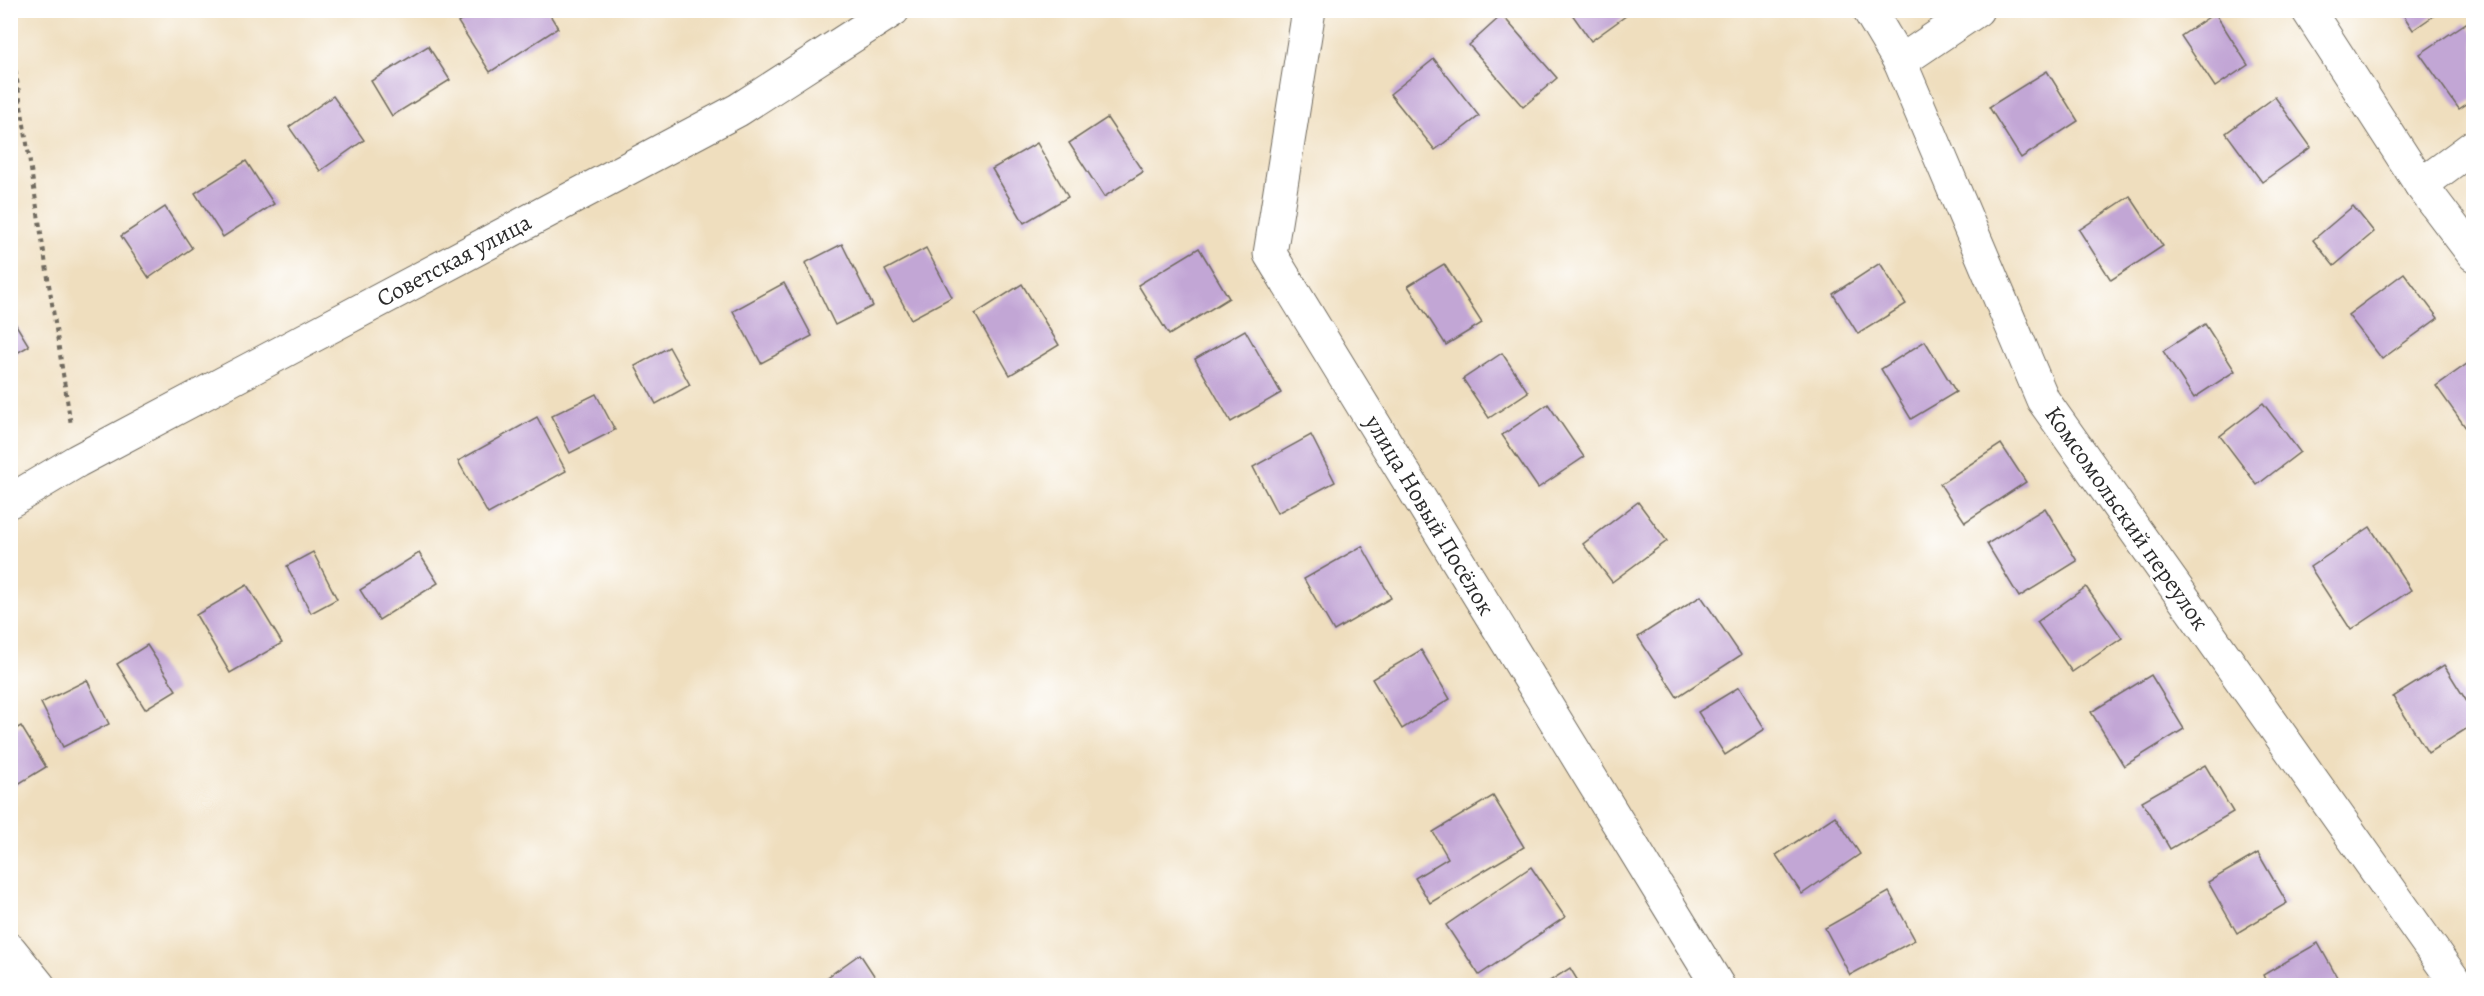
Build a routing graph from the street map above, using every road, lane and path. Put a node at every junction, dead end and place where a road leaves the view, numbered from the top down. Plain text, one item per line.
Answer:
1 (892, 10) edge
2 (1309, 10) edge
3 (1869, 10) edge
4 (1977, 10) edge
5 (2308, 10) edge
6 (10, 35) edge
7 (1900, 62) junction
8 (2474, 146) edge
9 (2421, 185) junction
10 (2474, 255) edge
11 (77, 461) junction
12 (10, 501) edge
13 (10, 950) edge
14 (39, 986) edge
15 (1718, 986) edge
16 (2458, 986) edge

1 - 11 street, Советская улица
2 - 15 street, улица Новый Посёлок
3 - 7 street, Комсомольский переулок
4 - 7 street
5 - 9 street
6 - 11 path
7 - 16 street, Комсомольский переулок
8 - 9 street
9 - 10 street
11 - 12 street, Советская улица
13 - 14 street

